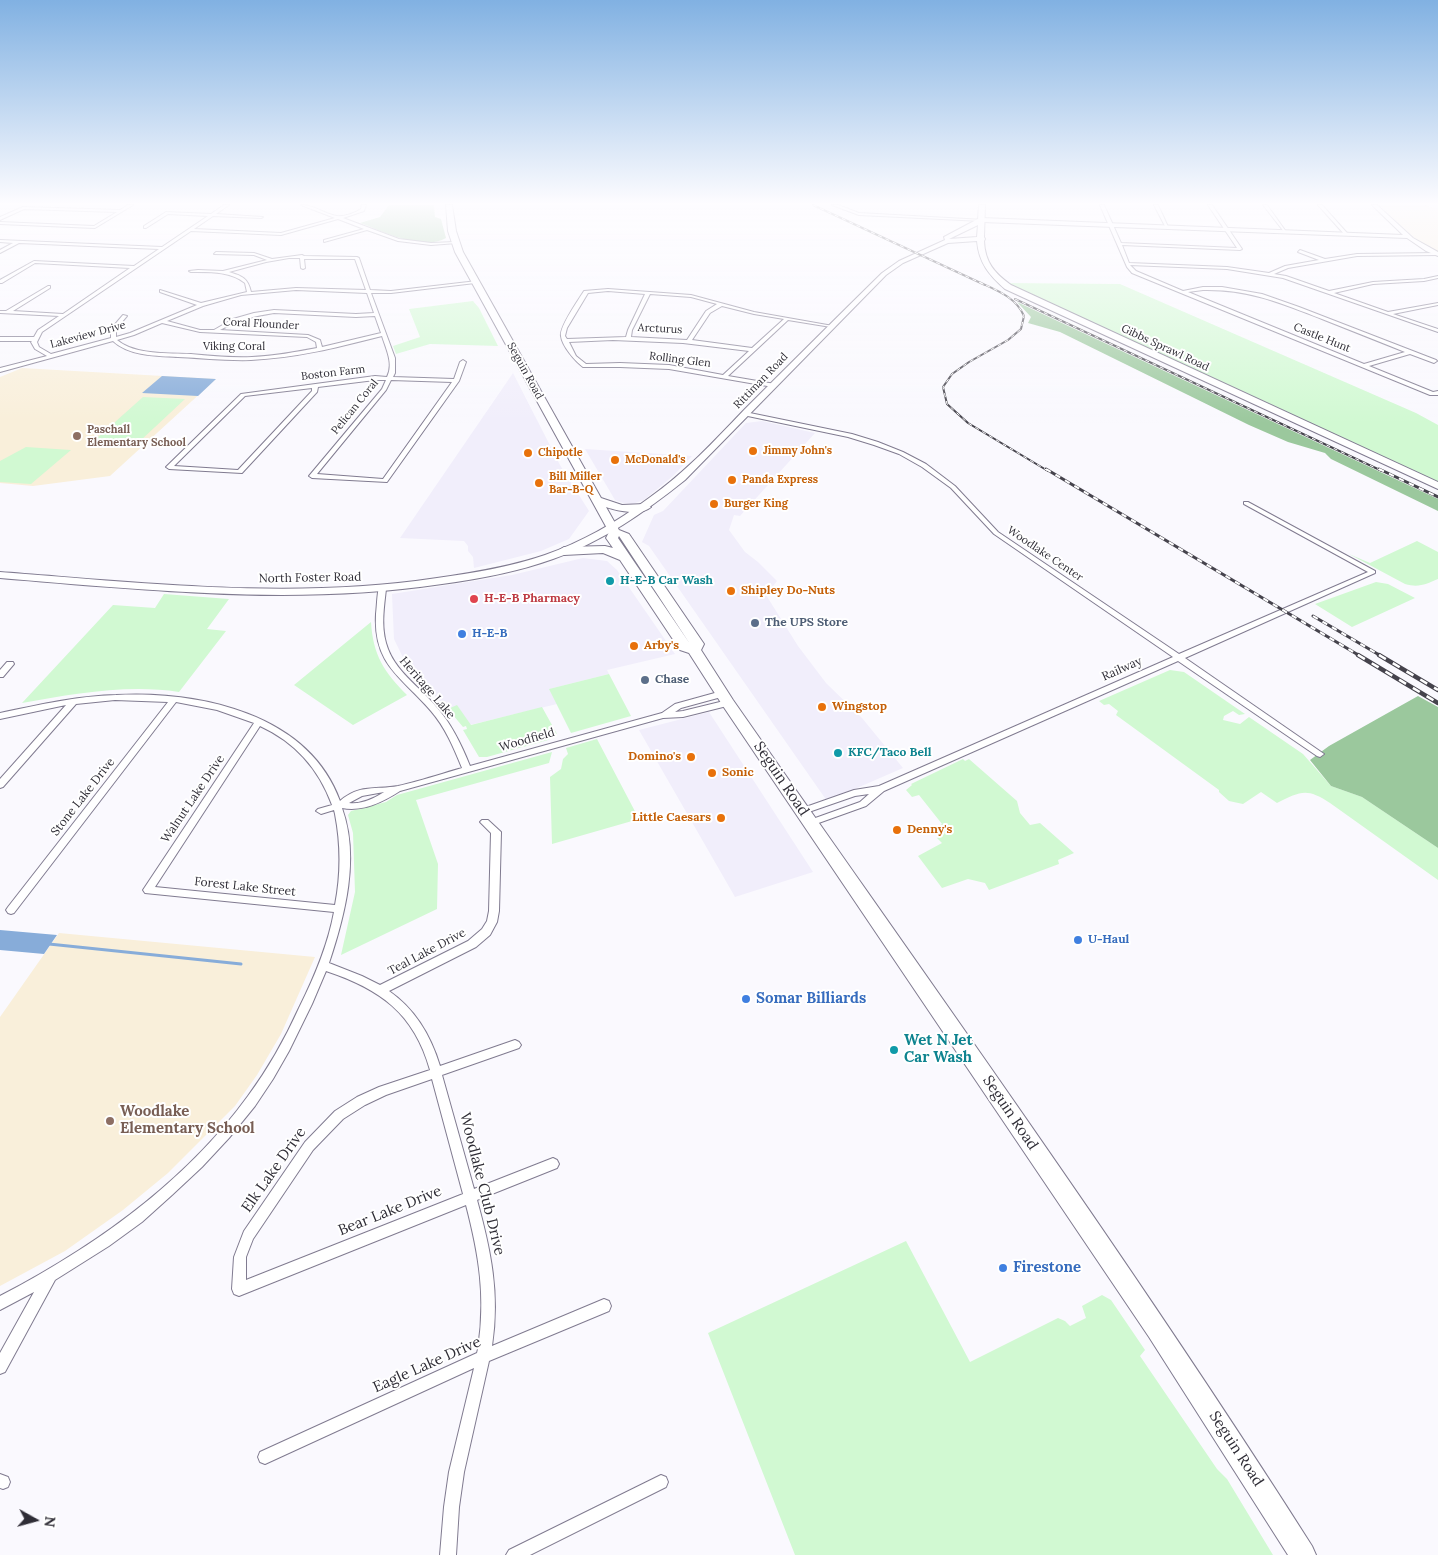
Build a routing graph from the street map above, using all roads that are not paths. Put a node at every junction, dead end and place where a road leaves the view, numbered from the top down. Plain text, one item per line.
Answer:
1 (119, 278) edge
2 (238, 278) edge
3 (364, 278) edge
4 (473, 278) edge
5 (879, 278) edge
6 (994, 278) edge
7 (1146, 278) edge
8 (1285, 278) edge
9 (1432, 278) edge
10 (475, 282) junction
11 (48, 287) dead end
12 (162, 291) dead end
13 (370, 292) junction
14 (1183, 292) junction
15 (1331, 292) junction
16 (249, 293) junction
17 (648, 293) junction
18 (721, 304) junction
19 (1438, 304) edge
20 (201, 305) junction
21 (0, 312) edge
22 (8, 312) junction
23 (376, 314) junction
24 (1388, 314) junction
25 (63, 315) junction
26 (125, 316) dead end
27 (787, 319) junction
28 (164, 322) junction
29 (831, 326) junction
30 (216, 331) junction
31 (1438, 331) edge
32 (384, 334) junction
33 (628, 338) junction
34 (0, 339) edge
35 (34, 339) junction
36 (114, 339) junction
37 (689, 341) junction
38 (565, 342) junction
39 (320, 350) junction
40 (753, 350) junction
41 (1410, 352) junction
42 (49, 356) junction
43 (1434, 361) dead end
44 (463, 362) dead end
45 (1365, 366) junction
46 (0, 370) edge
47 (725, 376) junction
48 (391, 377) junction
49 (456, 381) junction
50 (315, 385) junction
51 (773, 385) junction
52 (1435, 394) edge
53 (745, 414) junction
54 (385, 481) joint
55 (1438, 486) edge
56 (597, 500) junction
57 (1246, 503) dead end
58 (645, 507) junction
59 (613, 529) junction
60 (564, 551) junction
61 (625, 558) junction
62 (0, 575) edge
63 (382, 590) junction
64 (694, 650) junction
65 (1178, 658) junction
66 (10, 664) dead end
67 (0, 674) edge
68 (725, 698) junction
69 (174, 699) junction
70 (74, 701) junction
71 (0, 716) edge
72 (259, 722) junction
73 (1320, 754) dead end
74 (467, 769) junction
75 (0, 785) edge
76 (881, 789) junction
77 (339, 806) junction
78 (321, 811) dead end
79 (806, 817) junction
80 (485, 822) dead end
81 (148, 890) joint
82 (340, 909) junction
83 (11, 910) dead end
84 (324, 966) junction
85 (382, 990) junction
86 (515, 1045) dead end
87 (436, 1072) junction
88 (553, 1164) dead end
89 (470, 1197) junction
90 (50, 1277) junction
91 (238, 1289) joint
92 (0, 1303) edge
93 (604, 1306) dead end
94 (482, 1357) junction
95 (0, 1367) edge
96 (265, 1457) dead end
97 (661, 1482) dead end
98 (448, 1555) edge
99 (514, 1555) edge
100 (1304, 1555) edge

1 - 25 street
2 - 16 street
3 - 13 street, Pelican Coral
4 - 10 main road, Seguin Road
5 - 29 main road, Rittiman Road
6 - 55 main road, Gibbs Sprawl Road
7 - 14 street, Castle Hunt
8 - 15 street
9 - 15 street
10 - 13 street, Lakeview Drive
10 - 56 main road, Seguin Road
11 - 22 street
12 - 20 street
13 - 16 street, Lakeview Drive
13 - 23 street, Pelican Coral
14 - 41 street
14 - 45 street, Castle Hunt
15 - 24 street
16 - 20 street, Lakeview Drive
17 - 18 street
17 - 33 street
17 - 38 street
18 - 27 street
18 - 37 street
19 - 24 street
20 - 28 street, Lakeview Drive
21 - 22 street
22 - 25 street
23 - 30 street
23 - 32 street, Pelican Coral
24 - 31 street
25 - 35 street
26 - 36 street
27 - 29 street
27 - 40 street
28 - 30 street, Coral Flounder
28 - 36 street, Lakeview Drive
29 - 51 main road, Rittiman Road
30 - 39 street, Coral Flounder
32 - 39 street, Viking Coral
32 - 48 street, Pelican Coral
33 - 37 street, Arcturus
33 - 38 street, Arcturus
34 - 35 street
35 - 42 street
36 - 39 street, Viking Coral
36 - 42 street, Lakeview Drive
37 - 40 street, Arcturus
38 - 47 street, Rolling Glen
40 - 47 street
41 - 43 street
41 - 45 street
42 - 46 street, Lakeview Drive
44 - 49 street
45 - 52 street, Castle Hunt
47 - 51 street, Rolling Glen
48 - 49 street, Boston Farm
48 - 50 street, Boston Farm
48 - 54 street, Pelican Coral
49 - 54 street
50 - 50 street, Boston Farm
51 - 53 main road, Rittiman Road
53 - 58 main road, Rittiman Road
53 - 65 street, Woodlake Center
56 - 58 main road
56 - 59 main road, Seguin Road
57 - 65 street, Railway
58 - 59 main road, Rittiman Road
59 - 60 main road, North Foster Road
59 - 61 main road, Seguin Road
59 - 64 main road, Seguin Road
60 - 61 main road
60 - 63 main road, North Foster Road
61 - 64 main road, Seguin Road
62 - 63 main road, North Foster Road
63 - 74 street, Heritage Lake
64 - 68 main road, Seguin Road
65 - 73 street, Woodlake Center
65 - 76 street, Railway
66 - 67 street
68 - 74 street, Woodfield
68 - 79 main road, Seguin Road
69 - 70 street
69 - 72 street
69 - 83 street, Stone Lake Drive
70 - 71 street
70 - 75 street
72 - 77 street
72 - 81 street, Walnut Lake Drive
74 - 77 street, Woodfield
76 - 79 street, Railway
76 - 79 street, Railway
77 - 78 street, Woodfield
77 - 82 street
79 - 100 main road, Seguin Road
80 - 85 street, Teal Lake Drive
81 - 82 street, Forest Lake Street
82 - 84 street
84 - 85 street, Woodlake Club Drive
84 - 90 street
85 - 87 street, Woodlake Club Drive
86 - 87 street, Elk Lake Drive
87 - 89 street, Woodlake Club Drive
87 - 91 street, Elk Lake Drive
88 - 89 street, Bear Lake Drive
89 - 91 street, Bear Lake Drive
89 - 94 street, Woodlake Club Drive
90 - 92 street
90 - 95 street
93 - 94 street, Eagle Lake Drive
94 - 96 street, Eagle Lake Drive
94 - 98 street, Woodlake Club Drive
97 - 99 street

